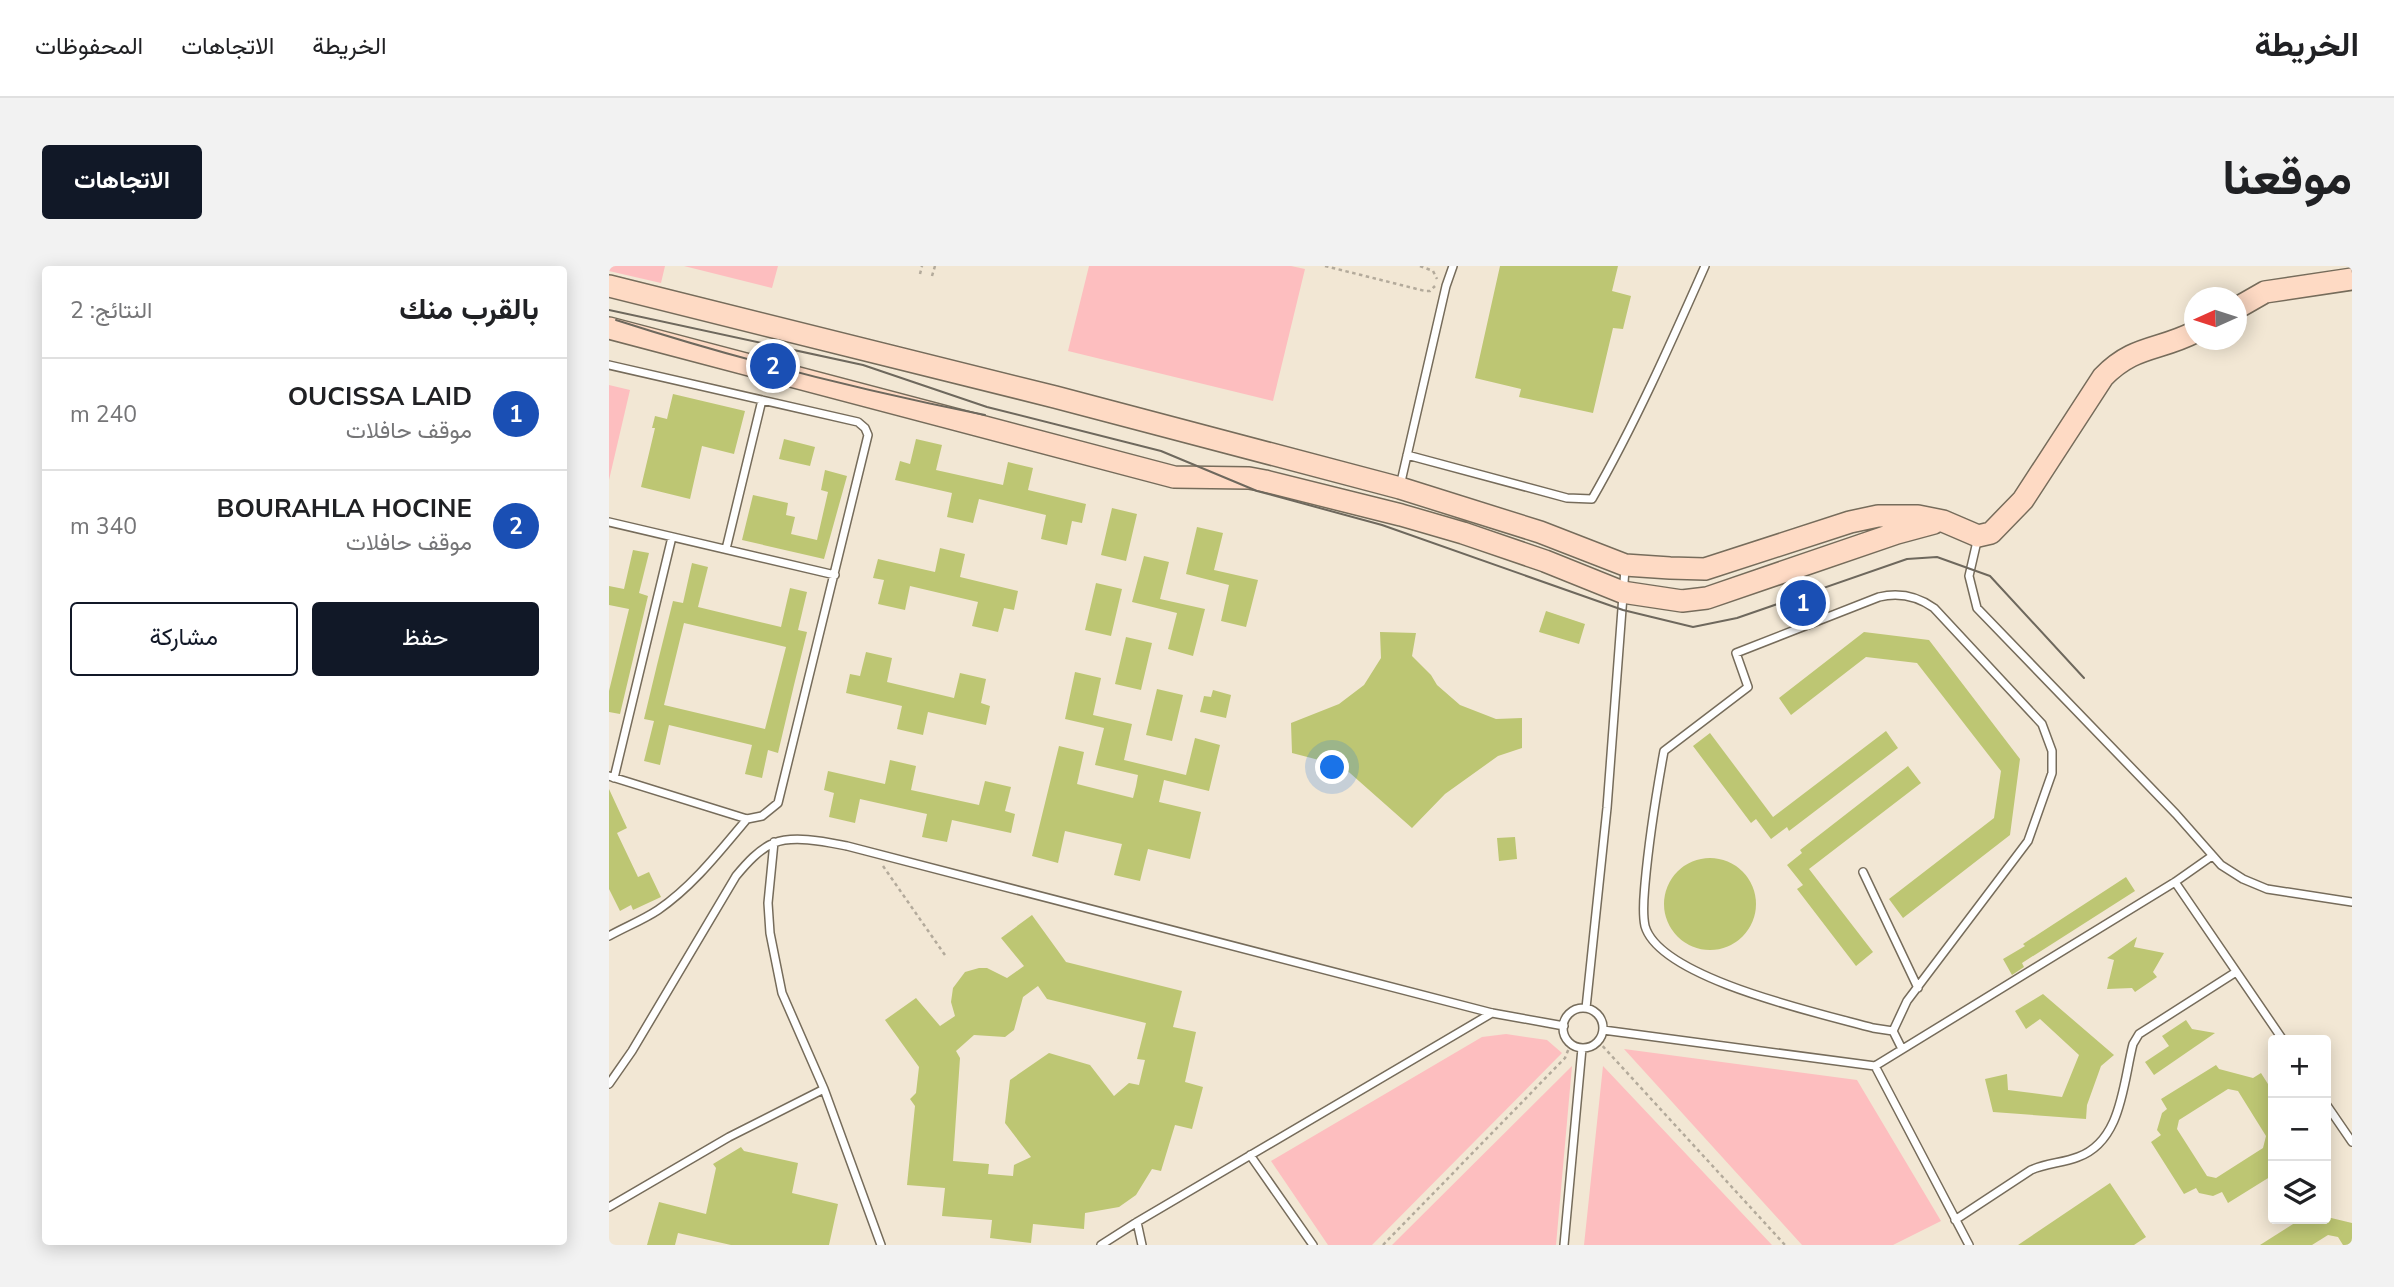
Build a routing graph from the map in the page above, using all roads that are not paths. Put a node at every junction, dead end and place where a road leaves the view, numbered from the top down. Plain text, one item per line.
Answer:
1 (1453, 266) edge
2 (1705, 266) edge
3 (2352, 279) edge
4 (609, 286) edge
5 (2247, 302) edge
6 (609, 328) edge
7 (2184, 338) edge
8 (609, 365) edge
9 (762, 400) junction
10 (1408, 455) junction
11 (1400, 488) junction
12 (1943, 521) junction
13 (609, 522) edge
14 (1978, 536) junction
15 (672, 537) junction
16 (726, 549) junction
17 (1636, 566) junction
18 (835, 575) junction
19 (1631, 594) junction
20 (611, 777) edge
21 (747, 818) junction
22 (774, 842) junction
23 (2211, 856) junction
24 (1863, 872) dead end
25 (2175, 882) junction
26 (2352, 902) edge
27 (609, 936) edge
28 (2237, 972) junction
29 (1917, 988) junction
30 (1586, 1008) junction
31 (1492, 1013) junction
32 (1564, 1026) junction
33 (1603, 1030) junction
34 (1893, 1031) junction
35 (2280, 1035) edge
36 (1582, 1048) junction
37 (1902, 1049) junction
38 (1875, 1066) junction
39 (609, 1084) edge
40 (824, 1089) junction
41 (2331, 1111) edge
42 (2352, 1142) edge
43 (1250, 1155) junction
44 (609, 1207) edge
45 (1955, 1220) junction
46 (1137, 1222) junction
47 (1118, 1236) junction
48 (881, 1245) edge
49 (1101, 1245) edge
50 (1119, 1245) edge
51 (1142, 1245) edge
52 (1313, 1245) edge
53 (1564, 1245) edge
54 (1969, 1245) edge

1 - 10 lane
2 - 10 lane
3 - 5 street
4 - 11 street
6 - 19 street
7 - 14 street
8 - 9 lane
9 - 16 lane
9 - 18 lane
10 - 11 lane
11 - 17 street
12 - 14 street
12 - 17 street
12 - 19 street
13 - 15 lane
14 - 23 lane
15 - 16 lane
15 - 20 lane
16 - 18 lane
17 - 19 street
18 - 21 lane
19 - 30 lane
20 - 21 lane
21 - 27 lane
22 - 31 lane
22 - 39 lane
22 - 40 lane
23 - 25 lane
23 - 26 lane
24 - 29 lane
25 - 28 lane
25 - 37 lane
28 - 35 lane
28 - 45 lane
29 - 34 lane
29 - 34 lane
30 - 32 lane
30 - 33 lane
31 - 32 lane
31 - 43 lane
32 - 36 lane
33 - 36 lane
33 - 38 lane
34 - 37 lane
36 - 53 lane
37 - 38 lane
38 - 45 lane
40 - 44 lane
40 - 48 lane
41 - 42 lane
43 - 46 lane
43 - 52 lane
45 - 54 lane
46 - 47 lane
46 - 51 lane
47 - 49 lane
47 - 50 lane

